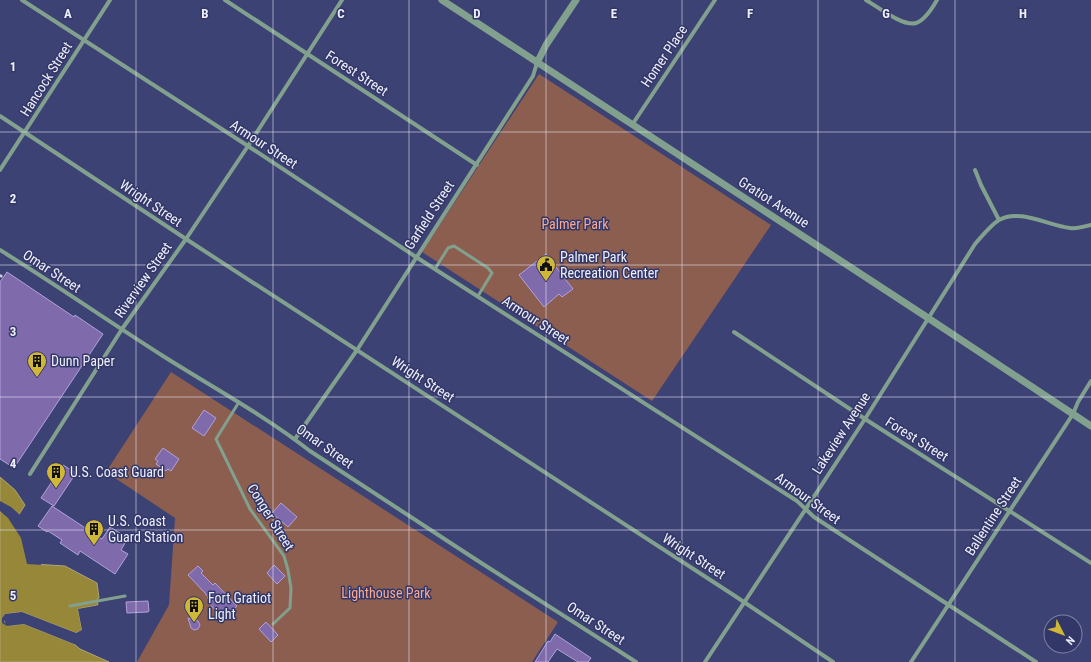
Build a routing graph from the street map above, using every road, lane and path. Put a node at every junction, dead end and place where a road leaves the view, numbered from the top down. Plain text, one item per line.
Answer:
1 (22, 0) edge
2 (110, 0) edge
3 (225, 0) edge
4 (342, 0) edge
5 (442, 0) edge
6 (576, 0) edge
7 (714, 0) edge
8 (866, 0) edge
9 (937, 0) edge
10 (84, 40) junction
11 (307, 54) junction
12 (537, 63) junction
13 (0, 116) edge
14 (632, 125) junction
15 (25, 132) junction
16 (248, 146) junction
17 (477, 165) junction
18 (0, 170) edge
19 (975, 170) dead end
20 (999, 220) junction
21 (1091, 225) edge
22 (186, 239) junction
23 (0, 250) edge
24 (416, 257) junction
25 (435, 269) junction
26 (478, 296) junction
27 (929, 318) junction
28 (122, 329) junction
29 (734, 332) dead end
30 (357, 350) junction
31 (1091, 380) edge
32 (239, 402) junction
33 (1073, 414) junction
34 (865, 419) junction
35 (1091, 426) edge
36 (295, 439) junction
37 (30, 474) dead end
38 (805, 509) junction
39 (1010, 511) junction
40 (1091, 563) edge
41 (125, 596) dead end
42 (744, 603) junction
43 (948, 605) junction
44 (70, 606) dead end
45 (273, 624) dead end
46 (636, 662) edge
47 (705, 662) edge
48 (832, 662) edge
49 (911, 662) edge
50 (1036, 662) edge

1 - 10 street, Armour Street
2 - 10 street, Hancock Street
3 - 11 street, Forest Street
4 - 11 street, Riverview Street
5 - 12 street, Gratiot Avenue
6 - 12 street, Garfield Street
7 - 14 street, Homer Place
8 - 9 street
10 - 15 street, Hancock Street
10 - 16 street, Armour Street
11 - 16 street, Riverview Street
11 - 17 street, Forest Street
12 - 14 street, Gratiot Avenue
12 - 17 street, Garfield Street
13 - 15 street, Wright Street
14 - 27 street, Gratiot Avenue
15 - 18 street, Hancock Street
15 - 22 street, Wright Street
16 - 22 street, Riverview Street
16 - 24 street, Armour Street
17 - 24 street, Garfield Street
19 - 20 street
20 - 21 street
20 - 27 street, Lakeview Avenue
22 - 28 street, Riverview Street
22 - 30 street, Wright Street
23 - 28 street, Omar Street
24 - 25 street, Armour Street
24 - 30 street, Garfield Street
25 - 26 street, Armour Street
25 - 26 lane
26 - 38 street, Armour Street
27 - 33 street, Gratiot Avenue
27 - 34 street, Lakeview Avenue
28 - 32 street, Omar Street
28 - 37 street, Riverview Street
29 - 34 street, Forest Street
30 - 36 street, Garfield Street
30 - 42 street, Wright Street
31 - 33 street, Ballentine Street
32 - 36 street, Omar Street
32 - 45 lane, Conger Street
33 - 35 street, Gratiot Avenue
33 - 39 street, Ballentine Street
34 - 38 street, Lakeview Avenue
34 - 39 street, Forest Street
36 - 46 street, Omar Street
38 - 42 street, Lakeview Avenue
38 - 43 street, Armour Street
39 - 40 street, Forest Street
39 - 43 street, Ballentine Street
41 - 44 lane
42 - 47 street, Lakeview Avenue
42 - 48 street, Wright Street
43 - 49 street, Ballentine Street
43 - 50 street, Armour Street

